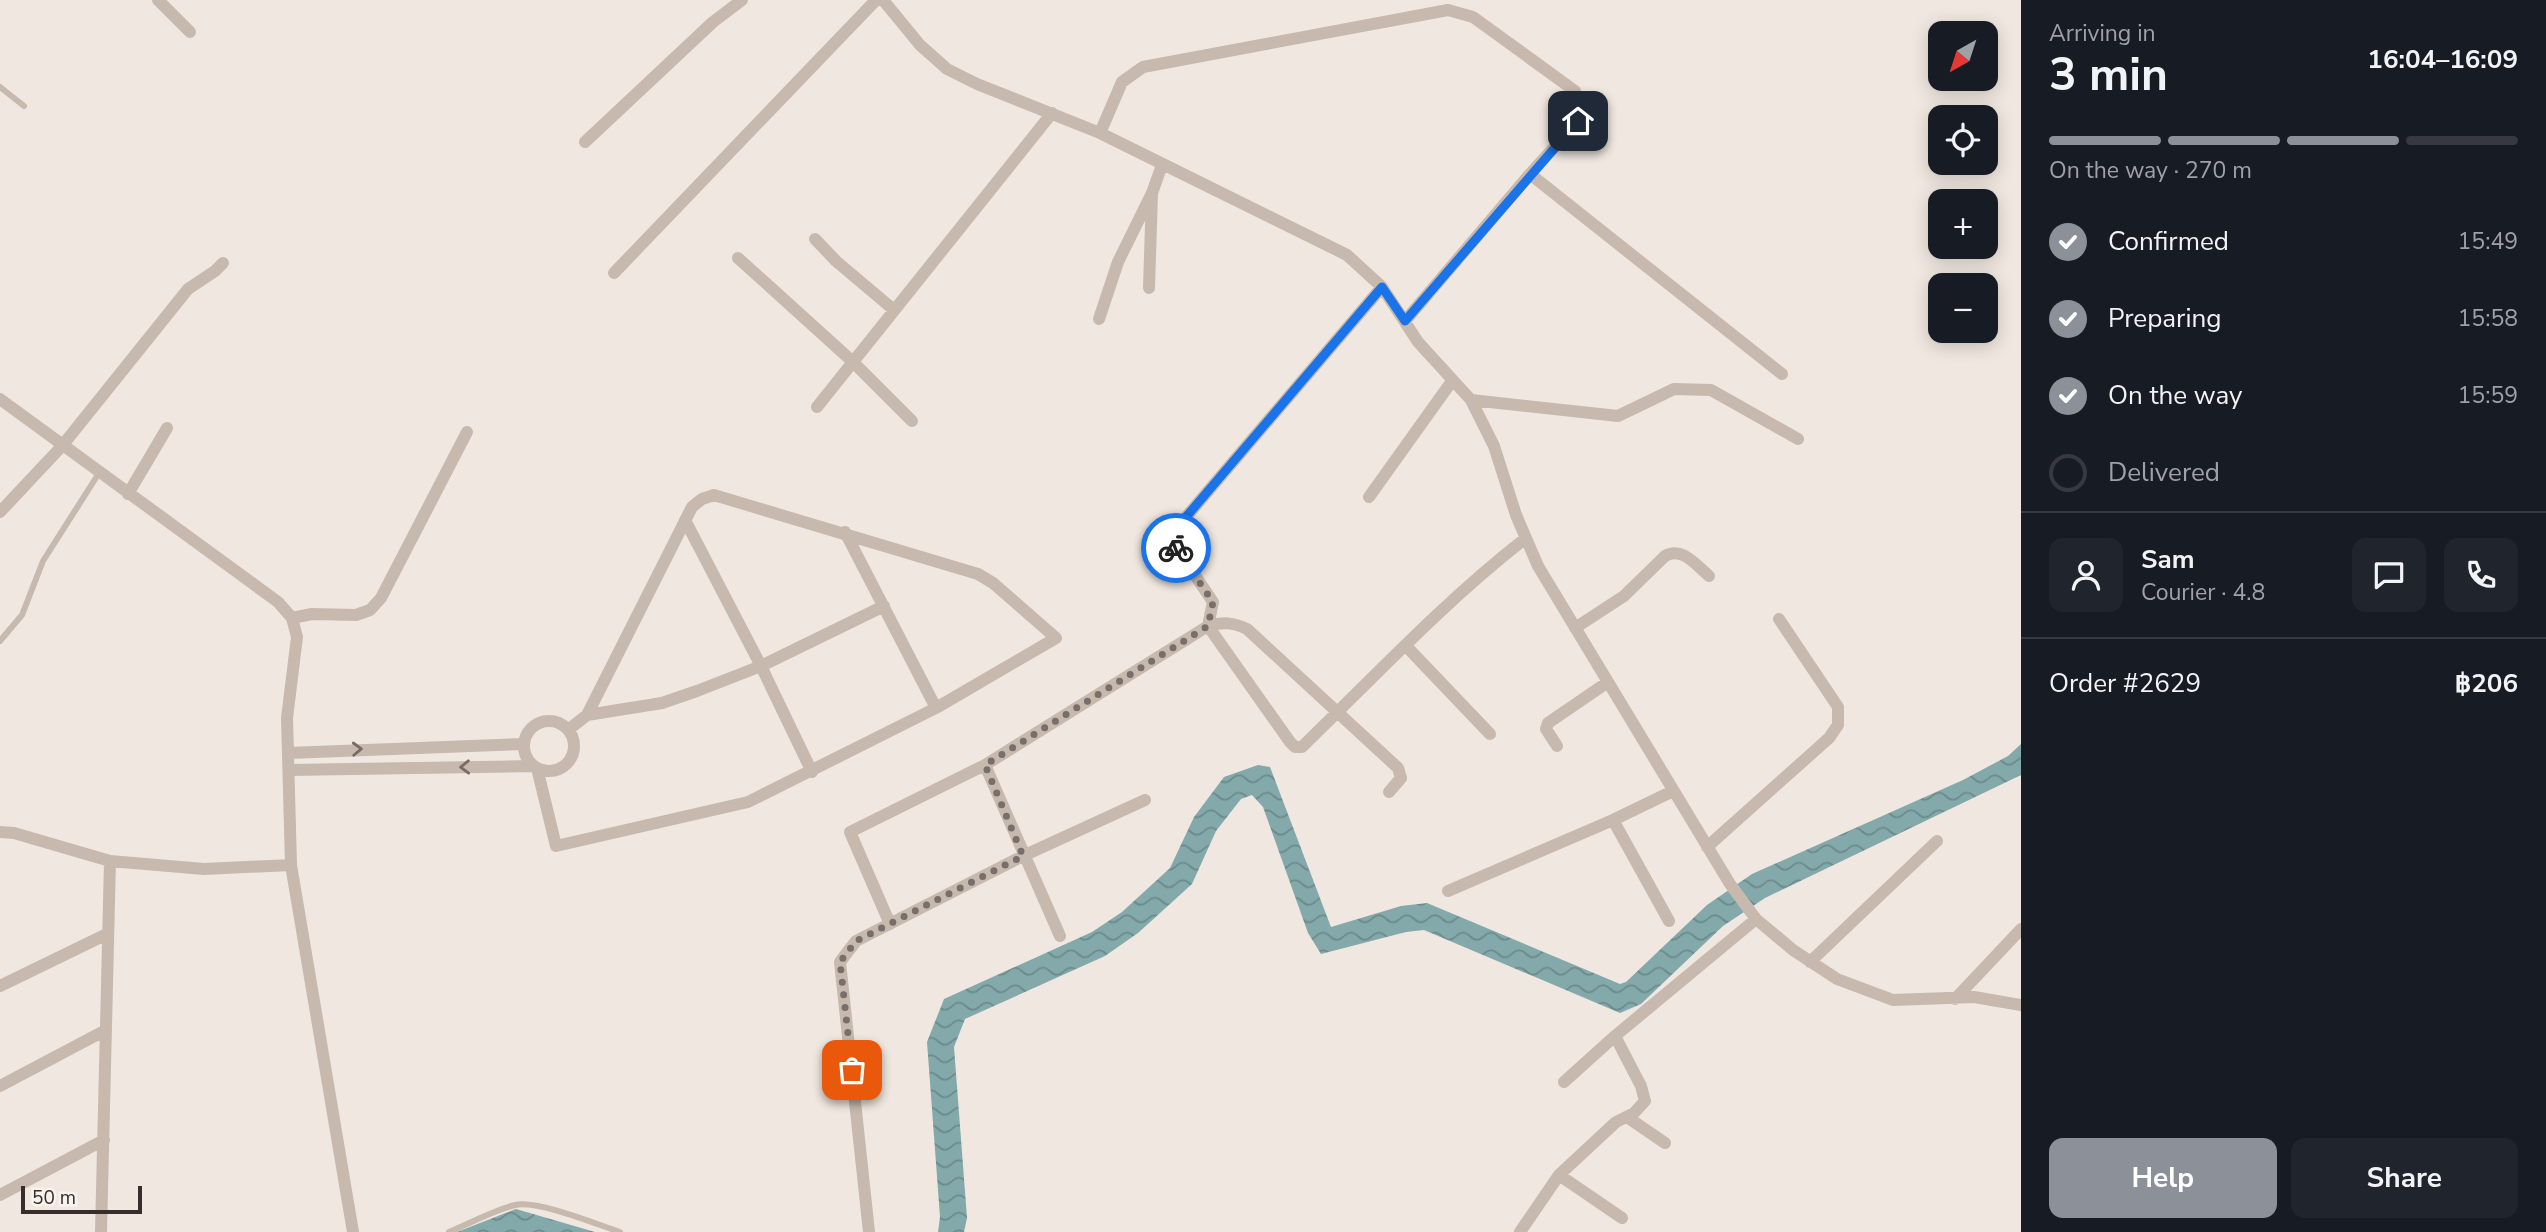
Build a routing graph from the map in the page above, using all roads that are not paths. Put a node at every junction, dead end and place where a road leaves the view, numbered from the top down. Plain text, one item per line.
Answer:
1 (158, 0) edge
2 (742, 0) edge
3 (876, 0) edge
4 (883, 0) edge
5 (190, 32) dead end
6 (0, 87) edge
7 (24, 106) dead end
8 (1052, 113) junction
9 (1100, 133) junction
10 (585, 142) dead end
11 (1162, 165) junction
12 (1530, 174) junction
13 (1152, 193) junction
14 (815, 239) dead end
15 (738, 258) dead end
16 (223, 263) dead end
17 (614, 273) dead end
18 (1382, 287) junction
19 (1149, 288) dead end
20 (894, 310) junction
21 (1099, 319) dead end
22 (1405, 321) junction
23 (853, 362) junction
24 (1783, 374) dead end
25 (1452, 381) junction
26 (0, 399) edge
27 (1471, 400) junction
28 (817, 407) dead end
29 (912, 421) dead end
30 (166, 428) dead end
31 (467, 432) dead end
32 (1798, 439) dead end
33 (62, 446) junction
34 (99, 473) junction
35 (128, 494) junction
36 (1369, 497) dead end
37 (0, 512) edge
38 (685, 520) junction
39 (845, 532) junction
40 (1526, 538) junction
41 (1709, 576) dead end
42 (884, 606) junction
43 (292, 618) junction
44 (1779, 619) dead end
45 (1208, 626) junction
46 (1575, 628) junction
47 (0, 641) edge
48 (1406, 646) junction
49 (761, 666) junction
50 (1608, 682) junction
51 (936, 708) junction
52 (1339, 711) junction
53 (587, 715) junction
54 (568, 730) junction
55 (1490, 734) dead end
56 (524, 744) junction
57 (1557, 746) dead end
58 (288, 753) junction
59 (985, 765) junction
60 (535, 767) junction
61 (289, 770) junction
62 (812, 772) junction
63 (1673, 790) junction
64 (1389, 792) dead end
65 (1145, 800) dead end
66 (1613, 820) junction
67 (0, 832) edge
68 (1937, 841) dead end
69 (1707, 847) junction
70 (1023, 856) junction
71 (110, 861) junction
72 (291, 865) junction
73 (1448, 891) dead end
74 (1752, 916) junction
75 (1669, 921) dead end
76 (890, 924) junction
77 (2021, 929) edge
78 (107, 934) junction
79 (1059, 936) dead end
80 (1810, 962) junction
81 (0, 986) edge
82 (1955, 999) junction
83 (2021, 1005) edge
84 (106, 1030) junction
85 (1615, 1036) junction
86 (1564, 1082) dead end
87 (0, 1086) edge
88 (1627, 1117) junction
89 (104, 1140) junction
90 (1665, 1143) dead end
91 (1559, 1175) junction
92 (0, 1195) edge
93 (1622, 1218) dead end
94 (101, 1232) edge
95 (353, 1232) edge
96 (449, 1232) edge
97 (620, 1232) edge
98 (869, 1232) edge
99 (1520, 1232) edge

1 - 5 street
2 - 10 street
3 - 17 street
4 - 8 street
6 - 7 lane
8 - 9 street
8 - 20 street
9 - 11 street
9 - 12 street
11 - 13 street
11 - 18 street
12 - 22 street
12 - 24 street
13 - 19 street
13 - 21 street
14 - 20 street
15 - 23 street
16 - 33 street
18 - 22 street
18 - 45 street
20 - 23 street
22 - 25 street
23 - 28 street
23 - 29 street
25 - 27 street
25 - 36 street
26 - 33 street
27 - 32 street
27 - 40 street
30 - 35 street
31 - 43 street
33 - 34 street
33 - 37 street
34 - 35 street
34 - 47 lane
35 - 43 street
38 - 39 street
38 - 49 street
38 - 53 street
39 - 42 street
39 - 51 street
40 - 46 street
40 - 48 street
41 - 46 street
42 - 49 street
42 - 51 street
43 - 58 street
44 - 69 street
45 - 52 street
45 - 52 street
45 - 59 street
46 - 50 street
48 - 52 street
48 - 55 street
49 - 53 street
49 - 62 street
50 - 57 street
50 - 63 street
51 - 62 street
52 - 64 street
53 - 54 street
54 - 56 street
54 - 60 street
58 -> 56 street
56 - 60 street
58 - 61 street
59 - 70 street
59 - 76 street
60 -> 61 street
60 - 62 street
61 - 72 street
63 - 66 street
63 - 69 street
65 - 70 street
66 - 73 street
66 - 75 street
67 - 71 street
68 - 80 street
69 - 74 street
70 - 76 street
70 - 79 street
71 - 72 street
71 - 78 street
72 - 95 street
74 - 80 street
74 - 85 street
76 - 98 street
77 - 82 street
78 - 81 street
78 - 84 street
80 - 82 street
82 - 83 street
84 - 87 street
84 - 89 street
85 - 86 street
85 - 88 street
88 - 90 street
88 - 91 street
89 - 92 street
89 - 94 street
91 - 93 street
91 - 99 street
96 - 97 lane

